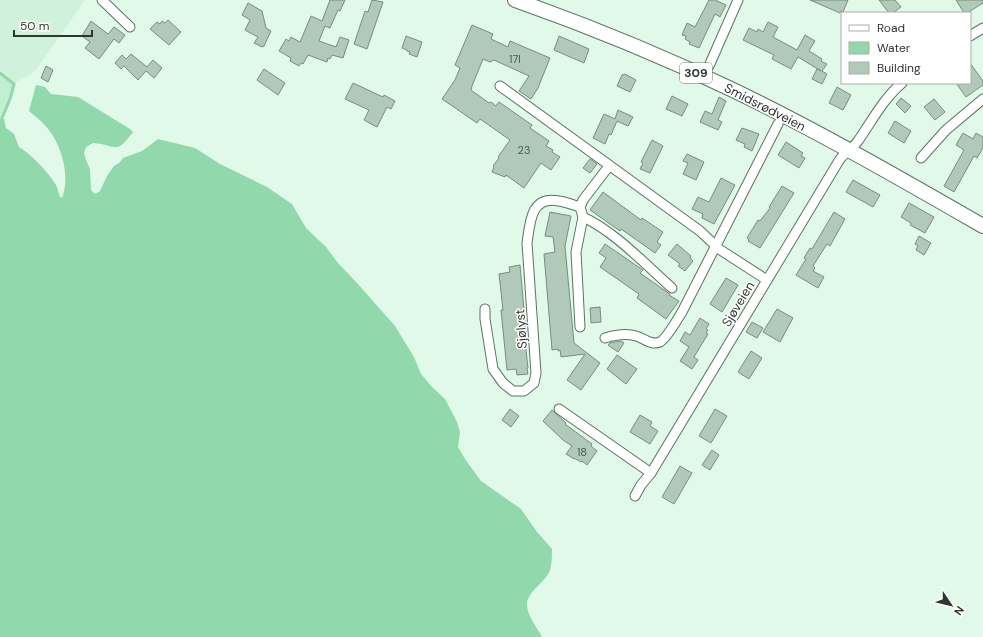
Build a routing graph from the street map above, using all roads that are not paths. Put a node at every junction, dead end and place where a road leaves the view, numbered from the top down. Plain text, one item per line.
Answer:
1 (102, 0) edge
2 (515, 0) edge
3 (738, 0) edge
4 (130, 26) dead end
5 (983, 28) edge
6 (971, 35) edge
7 (709, 66) dead end
8 (901, 84) edge
9 (500, 86) dead end
10 (983, 99) edge
11 (778, 124) dead end
12 (849, 150) junction
13 (921, 158) dead end
14 (609, 166) junction
15 (580, 207) junction
16 (583, 217) junction
17 (983, 226) edge
18 (716, 247) junction
19 (767, 280) junction
20 (672, 288) dead end
21 (485, 309) dead end
22 (580, 327) dead end
23 (605, 338) dead end
24 (559, 409) dead end
25 (651, 474) junction
26 (635, 496) dead end

1 - 4 street
2 - 12 main road, Smidsrødveien / 309
3 - 7 street
5 - 6 street
8 - 12 street, Sjøveien
9 - 14 street
10 - 13 street
11 - 18 street, Smidsrødveien
12 - 17 main road, Smidsrødveien / 309
12 - 19 street, Sjøveien
14 - 15 street
14 - 18 street
15 - 16 street
15 - 21 street, Sjølyst
16 - 20 street
16 - 22 street
18 - 19 street
18 - 23 street
19 - 25 street, Sjøveien
24 - 25 street
25 - 26 street, Sjøveien

